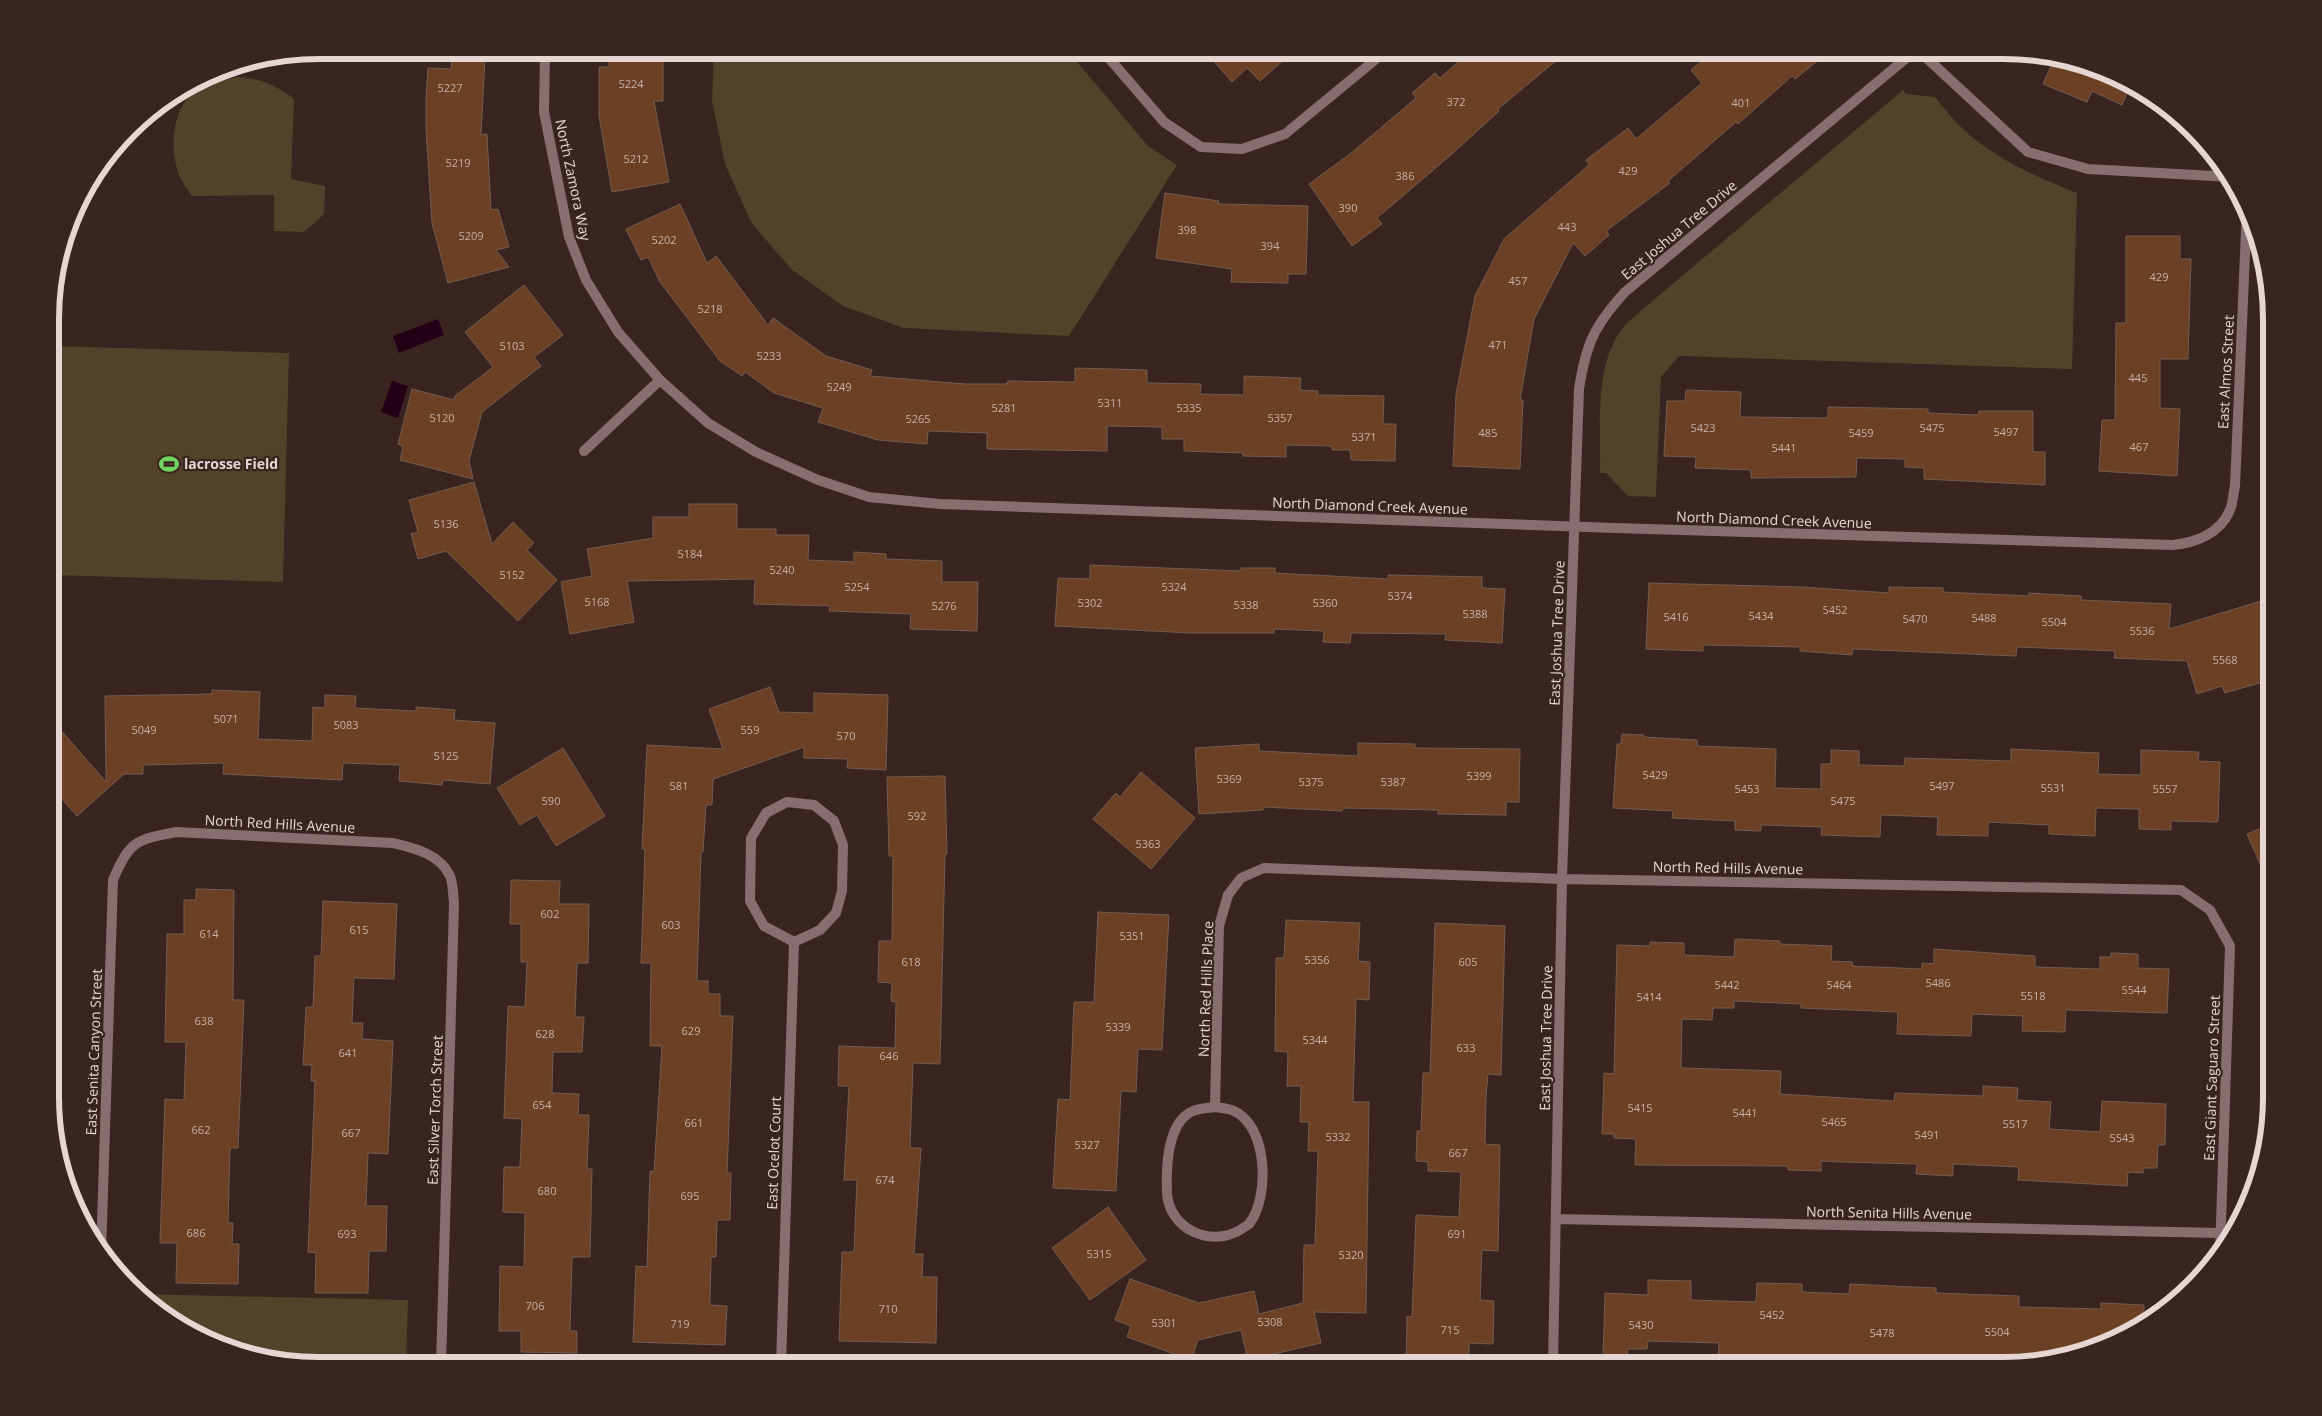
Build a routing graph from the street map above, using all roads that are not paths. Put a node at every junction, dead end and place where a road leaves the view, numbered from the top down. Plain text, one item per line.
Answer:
1 (545, 59) edge
2 (1110, 59) edge
3 (1376, 59) edge
4 (1906, 59) edge
5 (1927, 59) edge
6 (2220, 176) edge
7 (2246, 227) edge
8 (660, 380) junction
9 (584, 451) dead end
10 (1575, 527) junction
11 (2213, 532) joint
12 (124, 854) joint
13 (437, 860) joint
14 (1242, 878) joint
15 (1562, 879) junction
16 (2210, 910) joint
17 (794, 942) junction
18 (1216, 1107) junction
19 (1557, 1219) junction
20 (2221, 1233) junction
21 (101, 1239) edge
22 (2221, 1239) edge
23 (441, 1357) edge
24 (781, 1357) edge
25 (1553, 1357) edge

1 - 8 street, North Zamora Way
2 - 3 street
4 - 10 street, East Joshua Tree Drive
5 - 6 street
7 - 11 street, East Almos Street
8 - 9 street
8 - 10 street, North Diamond Creek Avenue
10 - 11 street, North Diamond Creek Avenue
10 - 15 street, East Joshua Tree Drive
12 - 13 street, North Red Hills Avenue
12 - 21 street, East Senita Canyon Street
13 - 23 street, East Silver Torch Street
14 - 15 street, North Red Hills Avenue
14 - 18 street, North Red Hills Place
15 - 16 street, North Red Hills Avenue
15 - 19 street, East Joshua Tree Drive
16 - 20 street, East Giant Saguaro Street
17 - 17 street
17 - 24 street, East Ocelot Court
18 - 18 street
19 - 20 street, North Senita Hills Avenue
19 - 25 street, East Joshua Tree Drive
20 - 22 street, East Giant Saguaro Street

